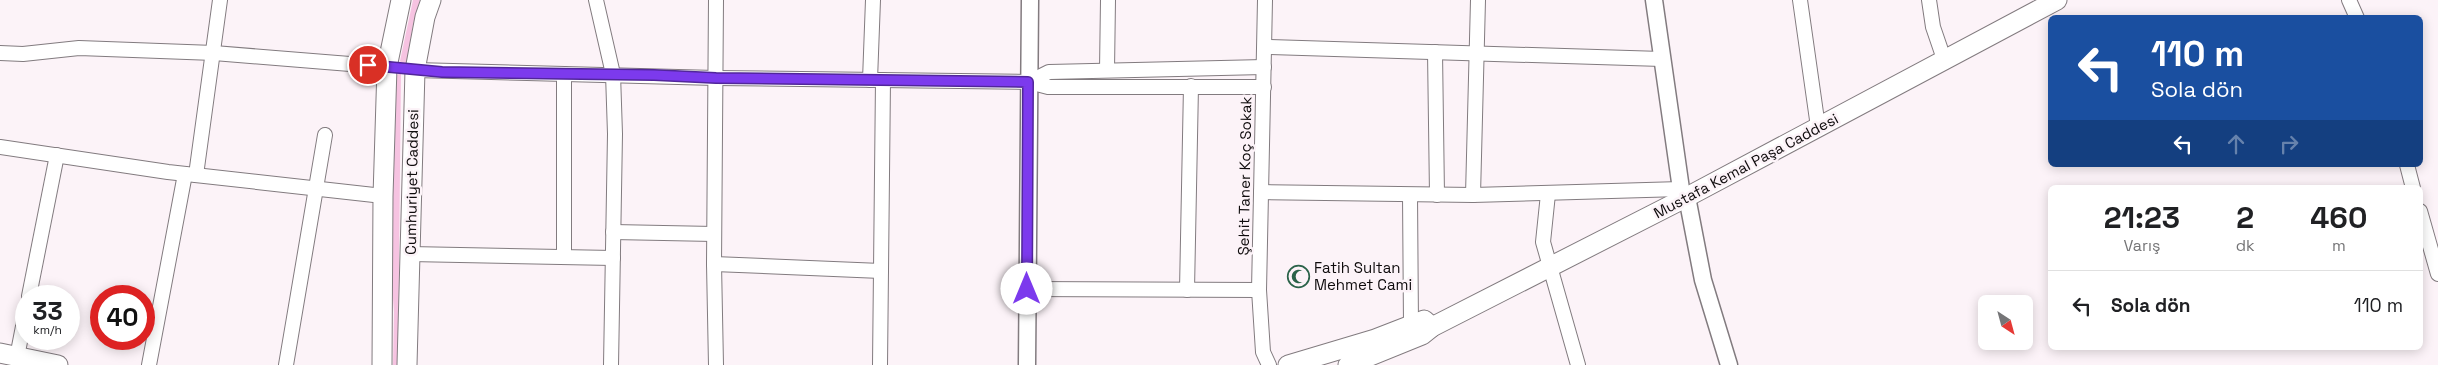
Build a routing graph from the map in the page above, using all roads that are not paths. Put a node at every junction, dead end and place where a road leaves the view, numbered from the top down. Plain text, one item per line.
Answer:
1 (220, 0) edge
2 (402, 0) edge
3 (431, 0) edge
4 (596, 0) edge
5 (716, 0) edge
6 (873, 0) edge
7 (1030, 0) edge
8 (1108, 0) edge
9 (1265, 0) edge
10 (1478, 0) edge
11 (1654, 0) edge
12 (1800, 0) edge
13 (1929, 0) edge
14 (2057, 0) edge
15 (2349, 0) edge
16 (2356, 15) edge
17 (1266, 47) junction
18 (1435, 52) junction
19 (0, 53) edge
20 (214, 53) junction
21 (1476, 53) junction
22 (1662, 58) junction
23 (1944, 62) junction
24 (387, 67) junction
25 (1264, 67) junction
26 (415, 70) junction
27 (1107, 70) junction
28 (564, 74) junction
29 (613, 74) junction
30 (716, 78) junction
31 (876, 80) junction
32 (1028, 82) junction
33 (1191, 86) junction
34 (1264, 88) junction
35 (1818, 127) junction
36 (325, 135) dead end
37 (0, 147) edge
38 (57, 156) junction
39 (2408, 167) edge
40 (191, 175) junction
41 (2412, 185) edge
42 (317, 189) junction
43 (1261, 192) junction
44 (1684, 193) junction
45 (1548, 194) junction
46 (1410, 195) junction
47 (1438, 195) junction
48 (1473, 195) junction
49 (383, 196) junction
50 (2423, 222) edge
51 (614, 232) junction
52 (714, 234) junction
53 (410, 254) junction
54 (564, 257) junction
55 (613, 258) junction
56 (714, 264) junction
57 (1548, 268) junction
58 (881, 271) junction
59 (2438, 274) edge
60 (31, 285) edge
61 (1027, 289) junction
62 (1187, 290) junction
63 (1259, 290) junction
64 (1412, 325) junction
65 (1432, 327) junction
66 (15, 339) edge
67 (9, 355) edge
68 (1266, 359) edge
69 (58, 365) edge
70 (149, 365) edge
71 (286, 365) edge
72 (382, 365) edge
73 (408, 365) edge
74 (612, 365) edge
75 (716, 365) edge
76 (880, 365) edge
77 (1026, 365) edge
78 (1257, 365) edge
79 (1288, 365) edge
80 (1348, 365) edge
81 (1578, 365) edge
82 (1729, 365) edge

1 - 20 street
2 - 24 main road, Cumhuriyet Caddesi
3 - 26 main road, Cumhuriyet Caddesi
4 - 29 street
5 - 30 street
6 - 31 street
7 - 32 street
8 - 27 street
9 - 17 street, Şehit Taner Koç Sokak
10 - 21 street
11 - 22 street
12 - 35 street
13 - 23 street
14 - 23 main road, Mustafa Kemal Paşa Caddesi
15 - 16 street
17 - 18 street
17 - 25 street, Şehit Taner Koç Sokak
18 - 21 street
18 - 47 street
19 - 20 street
20 - 24 street
20 - 40 street
21 - 22 street
21 - 48 street
22 - 44 street
23 - 35 main road, Mustafa Kemal Paşa Caddesi
24 - 26 main road
24 - 49 main road, Cumhuriyet Caddesi
25 - 27 street
25 - 34 street, Şehit Taner Koç Sokak
26 - 28 street
26 - 53 main road, Cumhuriyet Caddesi
27 - 32 street
28 - 29 street
28 - 54 street
29 - 30 street
29 - 51 street
30 - 31 street
30 - 52 street
31 - 32 street
31 - 58 street
32 - 33 street
32 - 61 street
33 - 34 street
33 - 62 street
34 - 43 street, Şehit Taner Koç Sokak
35 - 44 main road, Mustafa Kemal Paşa Caddesi
36 - 42 street
37 - 38 street
38 - 40 street
38 - 60 street
39 - 41 street
40 - 42 street
40 - 70 street
42 - 49 street
42 - 71 street
43 - 46 street
43 - 63 street, Şehit Taner Koç Sokak
44 - 45 street
44 - 57 main road, Mustafa Kemal Paşa Caddesi
44 - 82 street
45 - 48 street
45 - 57 street
46 - 47 street
46 - 64 street
47 - 48 street
49 - 72 main road, Cumhuriyet Caddesi
50 - 59 street
51 - 52 street
51 - 55 street
52 - 56 street
53 - 54 street
53 - 73 main road, Cumhuriyet Caddesi
54 - 55 street
55 - 74 street
56 - 58 street
56 - 75 street
57 - 65 main road, Mustafa Kemal Paşa Caddesi
57 - 81 street
58 - 76 street
61 - 62 street
61 - 77 street
62 - 63 street
63 - 68 street, Şehit Taner Koç Sokak
64 - 65 main road
64 - 79 main road
65 - 80 main road, Mustafa Kemal Paşa Caddesi
66 - 67 street
67 - 69 main road
68 - 78 street, Şehit Taner Koç Sokak

